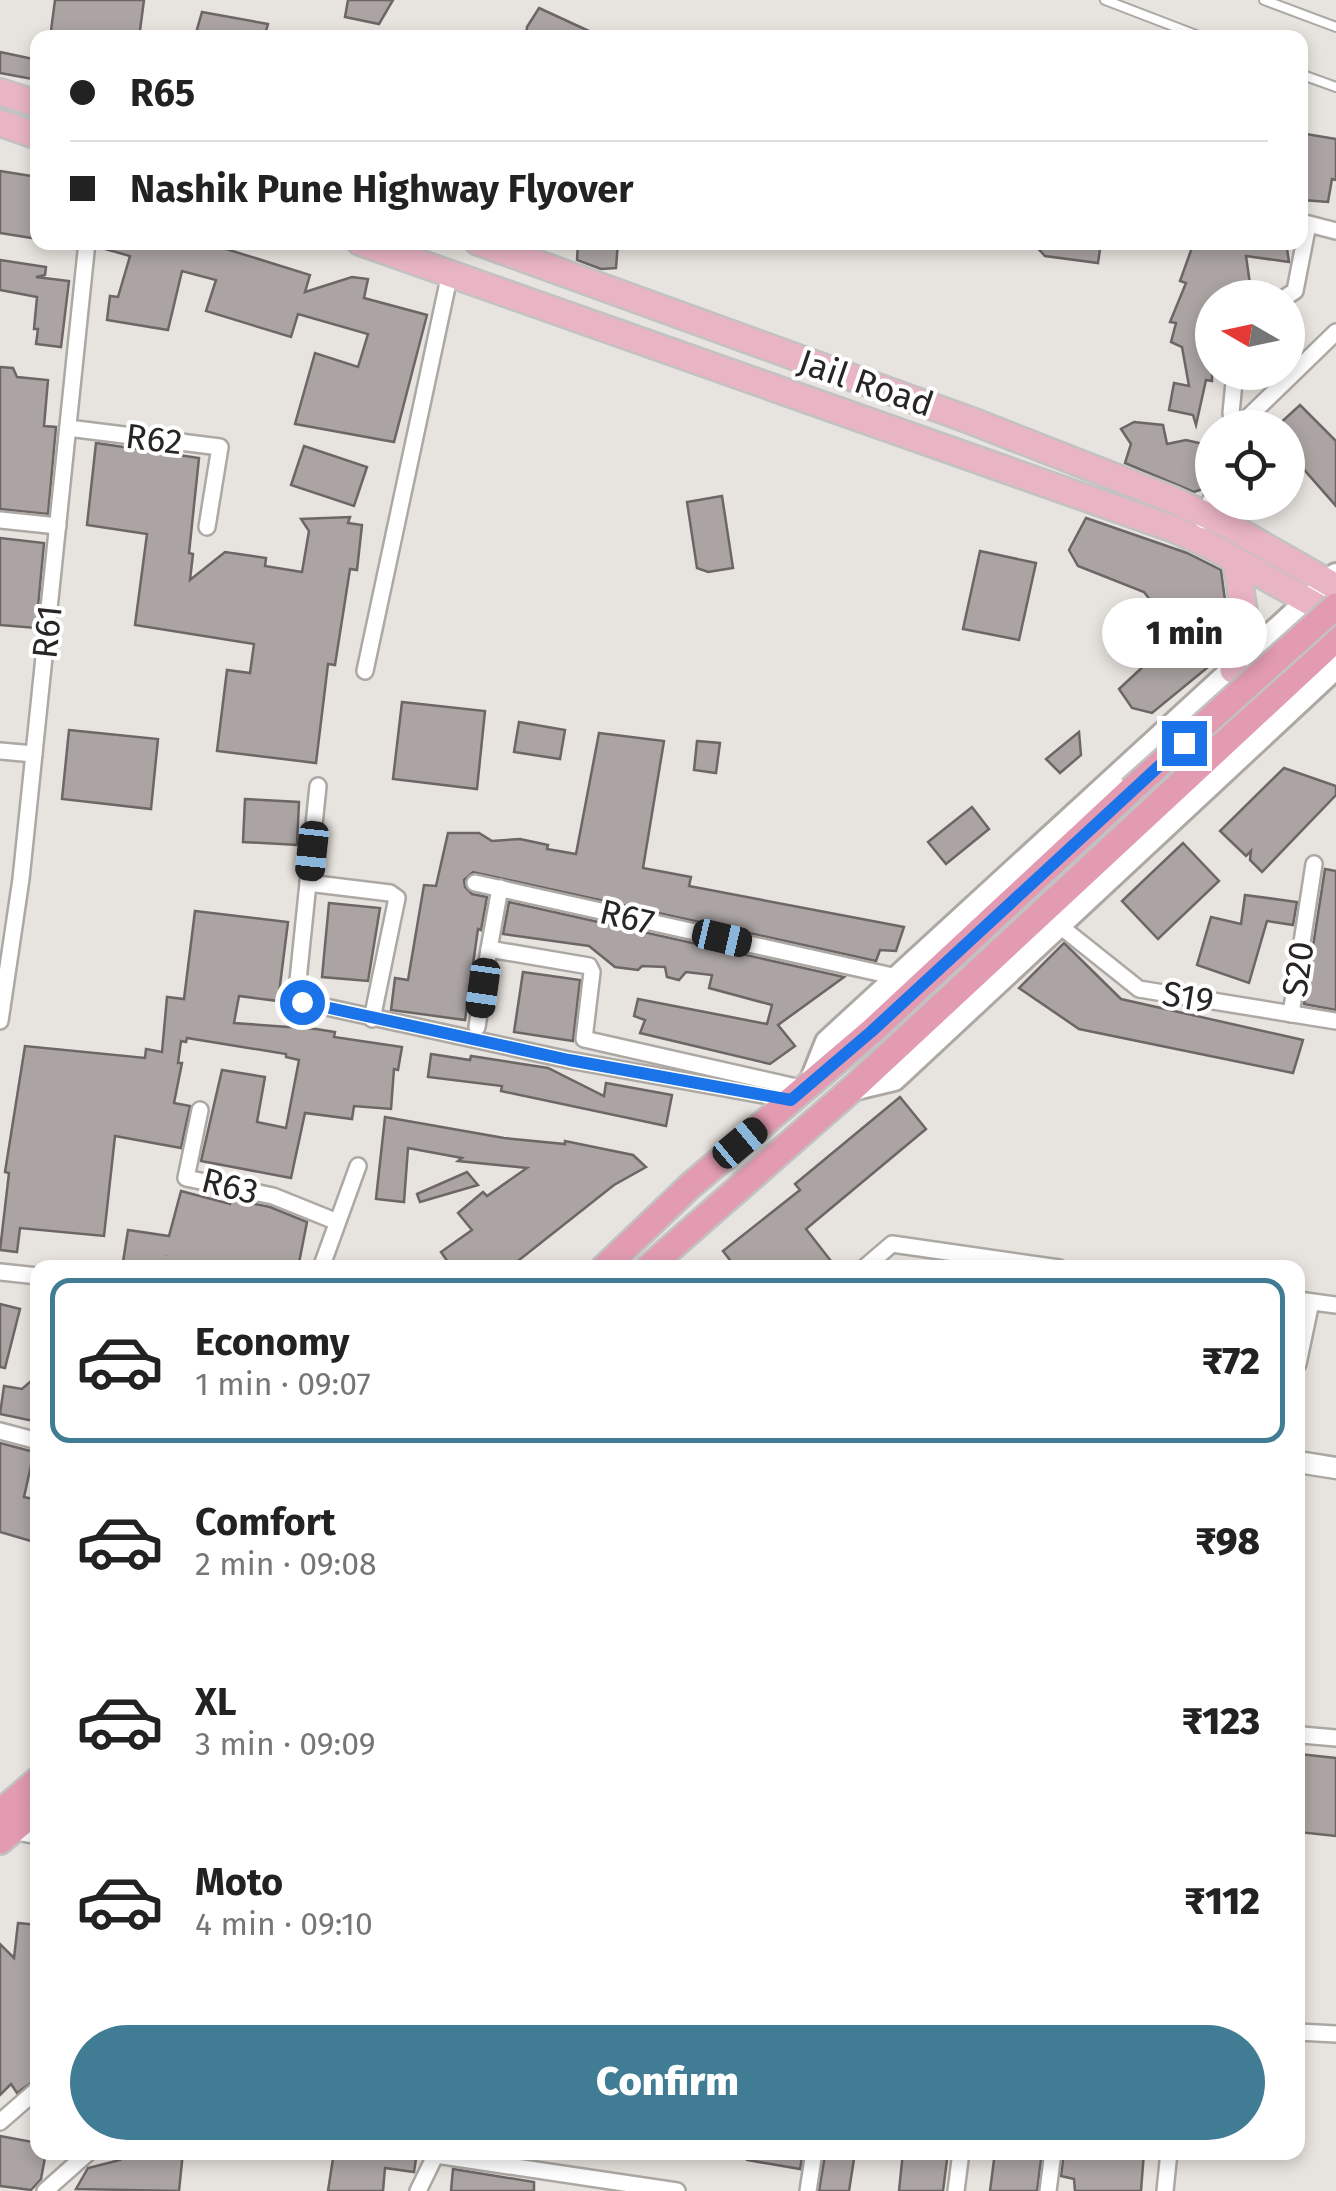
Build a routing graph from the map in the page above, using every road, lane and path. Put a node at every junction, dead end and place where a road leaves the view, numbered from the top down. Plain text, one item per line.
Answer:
1 (1104, 0) edge
2 (1264, 0) edge
3 (1336, 27) edge
4 (1183, 30) edge
5 (1308, 77) edge
6 (1336, 88) edge
7 (0, 92) edge
8 (30, 101) edge
9 (0, 123) edge
10 (30, 133) edge
11 (1308, 224) edge
12 (1336, 231) edge
13 (87, 250) edge
14 (382, 250) edge
15 (500, 250) edge
16 (1300, 250) edge
17 (450, 274) junction
18 (1296, 280) edge
19 (1336, 332) edge
20 (1255, 410) edge
21 (68, 428) junction
22 (1195, 504) edge
23 (0, 520) edge
24 (1208, 520) edge
25 (1229, 520) edge
26 (58, 526) junction
27 (207, 527) dead end
28 (1193, 538) junction
29 (1236, 560) junction
30 (1334, 588) edge
31 (1306, 602) junction
32 (1336, 617) edge
33 (1336, 639) edge
34 (1336, 667) edge
35 (1233, 670) junction
36 (365, 672) dead end
37 (0, 751) edge
38 (34, 754) junction
39 (318, 786) dead end
40 (1314, 864) dead end
41 (308, 883) junction
42 (475, 883) dead end
43 (500, 888) junction
44 (1060, 926) junction
45 (489, 950) junction
46 (896, 976) junction
47 (1291, 1014) junction
48 (372, 1019) junction
49 (0, 1021) edge
50 (1336, 1021) edge
51 (478, 1027) dead end
52 (584, 1040) junction
53 (580, 1061) junction
54 (852, 1089) junction
55 (802, 1090) junction
56 (200, 1110) dead end
57 (358, 1166) dead end
58 (336, 1222) junction
59 (166, 1255) dead end
60 (165, 1260) edge
61 (324, 1260) edge
62 (612, 1260) edge
63 (657, 1260) edge
64 (873, 1260) edge
65 (1003, 1260) edge
66 (0, 1272) edge
67 (30, 1275) edge
68 (1305, 1301) edge
69 (1336, 1305) edge
70 (0, 1430) edge
71 (30, 1438) edge
72 (1305, 1463) edge
73 (1336, 1468) edge
74 (1305, 1735) edge
75 (1336, 1738) edge
76 (30, 1792) edge
77 (30, 1814) edge
78 (4, 1829) edge
79 (30, 1834) edge
80 (1305, 2032) edge
81 (1336, 2034) edge
82 (30, 2096) edge
83 (0, 2122) edge
84 (81, 2160) edge
85 (434, 2160) edge
86 (476, 2160) edge
87 (813, 2160) edge
88 (960, 2160) edge
89 (1052, 2160) edge
90 (1168, 2160) edge
91 (45, 2191) edge
92 (418, 2191) edge
93 (677, 2191) edge
94 (808, 2191) edge
95 (956, 2191) edge
96 (1048, 2191) edge
97 (1165, 2191) edge

1 - 4 lane
2 - 3 lane
5 - 6 lane
7 - 8 main road
9 - 10 main road
11 - 12 street
13 - 21 street, R61
14 - 17 main road, Jail Road
15 - 22 main road
16 - 18 street
17 - 28 main road, Jail Road
17 - 36 street
19 - 20 street
21 - 26 street, R61
21 - 27 street, R62
23 - 26 street
24 - 28 street
25 - 30 main road
26 - 38 street, R61
28 - 29 main road, Jail Road
29 - 31 main road, Jail Road
29 - 35 main road
30 - 31 main road
30 - 55 highway, bridge
31 - 32 main road, Jail Road
31 - 35 main road
33 - 54 highway
34 - 44 main road
35 - 46 main road
37 - 38 street
38 - 49 street, R61
39 - 41 street
40 - 47 street, S20
41 - 48 street
41 - 48 street
42 - 43 street, R67
43 - 45 street
43 - 46 street, R67
44 - 47 street, S19
44 - 54 main road
45 - 51 street
45 - 52 street
46 - 55 main road
47 - 50 street, S19
48 - 53 street
52 - 53 street
52 - 55 street
53 - 55 street
54 - 63 highway
55 - 62 highway
56 - 58 street, R63
57 - 58 street
58 - 61 street
59 - 60 path
64 - 65 street
66 - 67 street
68 - 69 street
70 - 71 street
72 - 73 street
74 - 75 street
76 - 78 highway
77 - 78 highway
78 - 79 street
80 - 81 street
82 - 83 street
84 - 91 street
85 - 92 street
86 - 93 street
87 - 94 street
88 - 95 street
89 - 96 street
90 - 97 street

